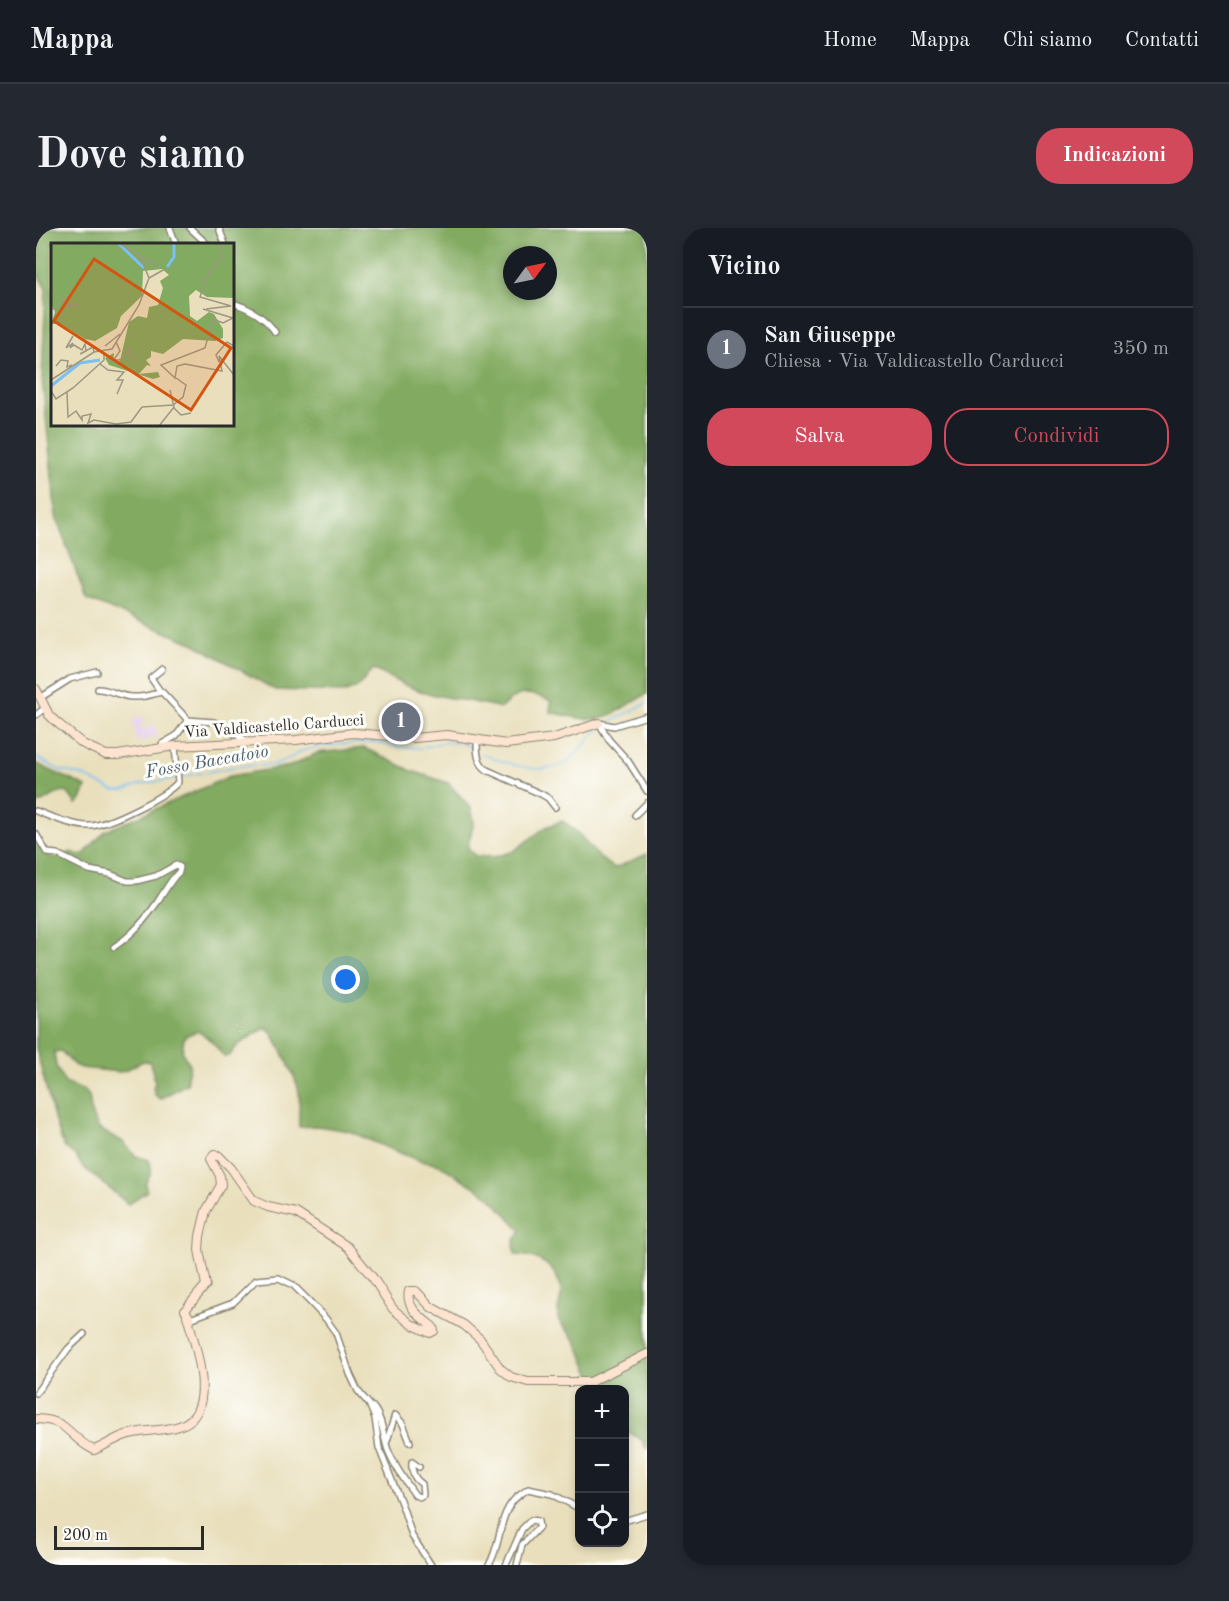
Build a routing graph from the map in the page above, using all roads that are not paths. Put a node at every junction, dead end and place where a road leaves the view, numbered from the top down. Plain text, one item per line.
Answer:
1 (170, 228) edge
2 (190, 228) edge
3 (219, 228) edge
4 (176, 243) edge
5 (206, 243) edge
6 (225, 243) edge
7 (234, 304) edge
8 (275, 332) dead end
9 (162, 669) dead end
10 (97, 672) dead end
11 (36, 689) edge
12 (98, 689) dead end
13 (160, 691) junction
14 (40, 698) junction
15 (45, 708) junction
16 (36, 715) edge
17 (647, 716) edge
18 (188, 720) junction
19 (598, 723) junction
20 (249, 742) junction
21 (477, 745) junction
22 (174, 746) junction
23 (161, 748) junction
24 (647, 791) edge
25 (647, 803) edge
26 (555, 807) dead end
27 (36, 811) edge
28 (635, 815) dead end
29 (36, 834) edge
30 (114, 947) dead end
31 (189, 1318) junction
32 (84, 1334) dead end
33 (647, 1353) edge
34 (36, 1393) edge
35 (369, 1404) junction
36 (36, 1419) edge
37 (387, 1441) junction
38 (410, 1442) dead end
39 (419, 1467) dead end
40 (575, 1507) edge
41 (647, 1514) edge
42 (629, 1519) edge
43 (431, 1565) edge
44 (489, 1565) edge
45 (506, 1565) edge
46 (517, 1565) edge

1 - 4 street
2 - 5 street
3 - 6 street
7 - 8 street
9 - 13 street
10 - 14 street
11 - 14 street, Via Valdicastello Carducci
12 - 13 street
13 - 18 street
14 - 15 street, Via Valdicastello Carducci
15 - 16 street
15 - 23 street, Via Valdicastello Carducci
17 - 19 street
18 - 20 street
18 - 23 street
19 - 21 street, Via Valdicastello Carducci
19 - 24 street
20 - 21 street, Via Valdicastello Carducci
20 - 22 street, Via Valdicastello Carducci
21 - 26 street
22 - 23 street, Via Valdicastello Carducci
22 - 27 street
25 - 28 street
29 - 30 street
31 - 33 street
31 - 35 street
31 - 36 street
32 - 34 street
35 - 37 street
35 - 43 street
37 - 38 street
37 - 39 street
40 - 44 street
41 - 42 street
45 - 46 street

